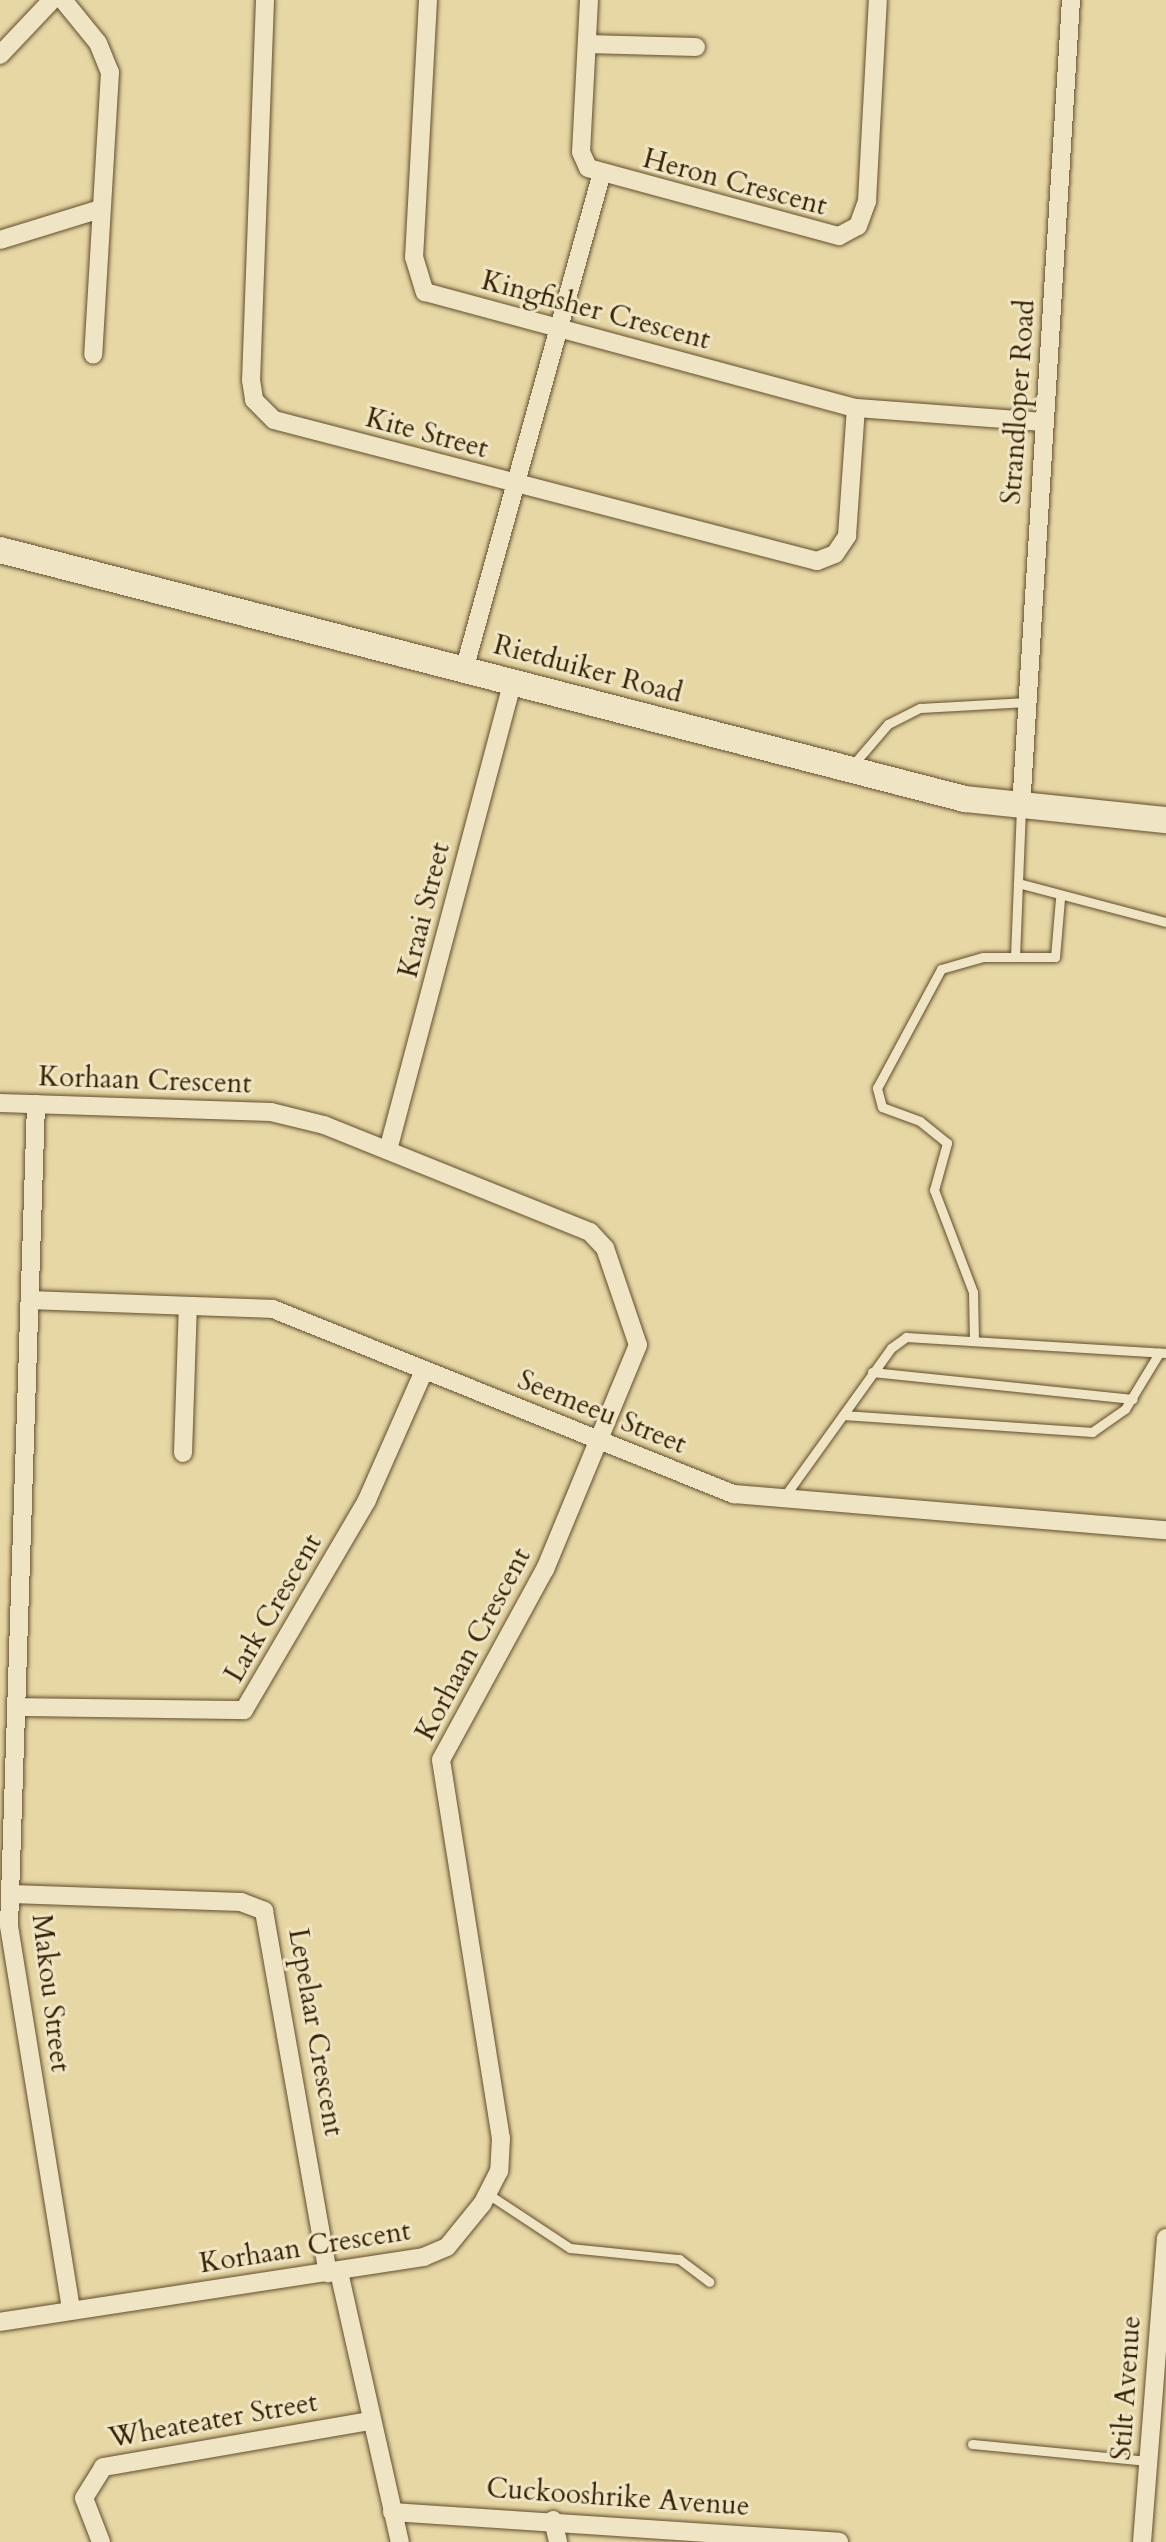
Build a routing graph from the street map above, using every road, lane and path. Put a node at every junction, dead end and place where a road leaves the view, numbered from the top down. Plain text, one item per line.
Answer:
1 (52, 0) edge
2 (63, 0) edge
3 (265, 0) edge
4 (428, 0) edge
5 (589, 0) edge
6 (878, 0) edge
7 (1071, 0) edge
8 (587, 44) junction
9 (696, 47) dead end
10 (0, 55) edge
11 (601, 176) junction
12 (100, 209) junction
13 (0, 240) edge
14 (558, 329) junction
15 (93, 354) dead end
16 (856, 408) junction
17 (1044, 422) junction
18 (514, 485) junction
19 (0, 550) edge
20 (464, 670) junction
21 (512, 683) junction
22 (1027, 702) junction
23 (849, 770) junction
24 (1021, 808) junction
25 (1166, 820) edge
26 (1018, 883) junction
27 (1060, 899) junction
28 (1166, 922) edge
29 (1015, 957) junction
30 (0, 1103) edge
31 (36, 1104) junction
32 (388, 1150) junction
33 (31, 1300) junction
34 (188, 1306) junction
35 (974, 1340) junction
36 (1163, 1353) edge
37 (424, 1371) junction
38 (872, 1372) junction
39 (1133, 1399) junction
40 (843, 1415) junction
41 (600, 1441) junction
42 (183, 1453) dead end
43 (782, 1500) junction
44 (1166, 1530) edge
45 (17, 1707) junction
46 (11, 1894) junction
47 (488, 2194) junction
48 (1166, 2238) edge
49 (334, 2272) junction
50 (709, 2282) dead end
51 (71, 2310) junction
52 (0, 2322) edge
53 (370, 2421) junction
54 (972, 2444) dead end
55 (1148, 2461) junction
56 (392, 2512) junction
57 (553, 2520) junction
58 (714, 2537) edge
59 (101, 2542) edge
60 (400, 2542) edge
61 (558, 2542) edge
62 (839, 2542) edge
63 (1142, 2542) edge

1 - 10 street
2 - 12 street
3 - 18 street, Kite Street
4 - 14 street, Kingfisher Crescent
5 - 8 street, Heron Crescent
6 - 11 street, Heron Crescent
7 - 17 street, Strandloper Road
8 - 9 street
8 - 11 street, Heron Crescent
11 - 14 street
12 - 13 street
12 - 15 street
14 - 16 street, Kingfisher Crescent
14 - 18 street
16 - 17 street, Kingfisher Crescent
16 - 18 street, Kite Street
17 - 22 street, Strandloper Road
18 - 20 street
19 - 20 street, Rietduiker Road
20 - 21 street, Rietduiker Road
21 - 23 street, Rietduiker Road
21 - 32 street, Kraai Street
22 - 23 lane
22 - 24 street, Strandloper Road
23 - 24 street, Rietduiker Road
24 - 25 street, Rietduiker Road
24 - 26 lane
26 - 27 lane
26 - 29 lane
27 - 28 lane
27 - 29 lane
29 - 35 lane
30 - 31 street, Korhaan Crescent
31 - 32 street, Korhaan Crescent
31 - 33 street, Makou Street
32 - 41 street, Korhaan Crescent
33 - 34 street, Seemeeu Street
33 - 45 street, Makou Street
34 - 37 street, Seemeeu Street
34 - 42 street
35 - 36 lane
35 - 38 lane
36 - 39 lane
37 - 41 street, Seemeeu Street
37 - 45 street, Lark Crescent
38 - 39 lane
38 - 40 lane
39 - 40 lane
40 - 43 lane
41 - 43 street, Seemeeu Street
41 - 47 street, Korhaan Crescent
43 - 44 street, Seemeeu Street
45 - 46 street, Makou Street
46 - 49 street, Lepelaar Crescent
46 - 51 street, Makou Street
47 - 49 street, Korhaan Crescent
47 - 50 lane
48 - 55 street, Stilt Avenue
49 - 51 street, Korhaan Crescent
49 - 53 street
51 - 52 street, Korhaan Crescent
53 - 56 street
53 - 59 street, Wheateater Street
54 - 55 lane
55 - 63 street, Stilt Avenue
56 - 57 street, Cuckooshrike Avenue
56 - 60 street
57 - 58 street, Cuckooshrike Avenue
57 - 61 street
58 - 62 street, Cuckooshrike Avenue

